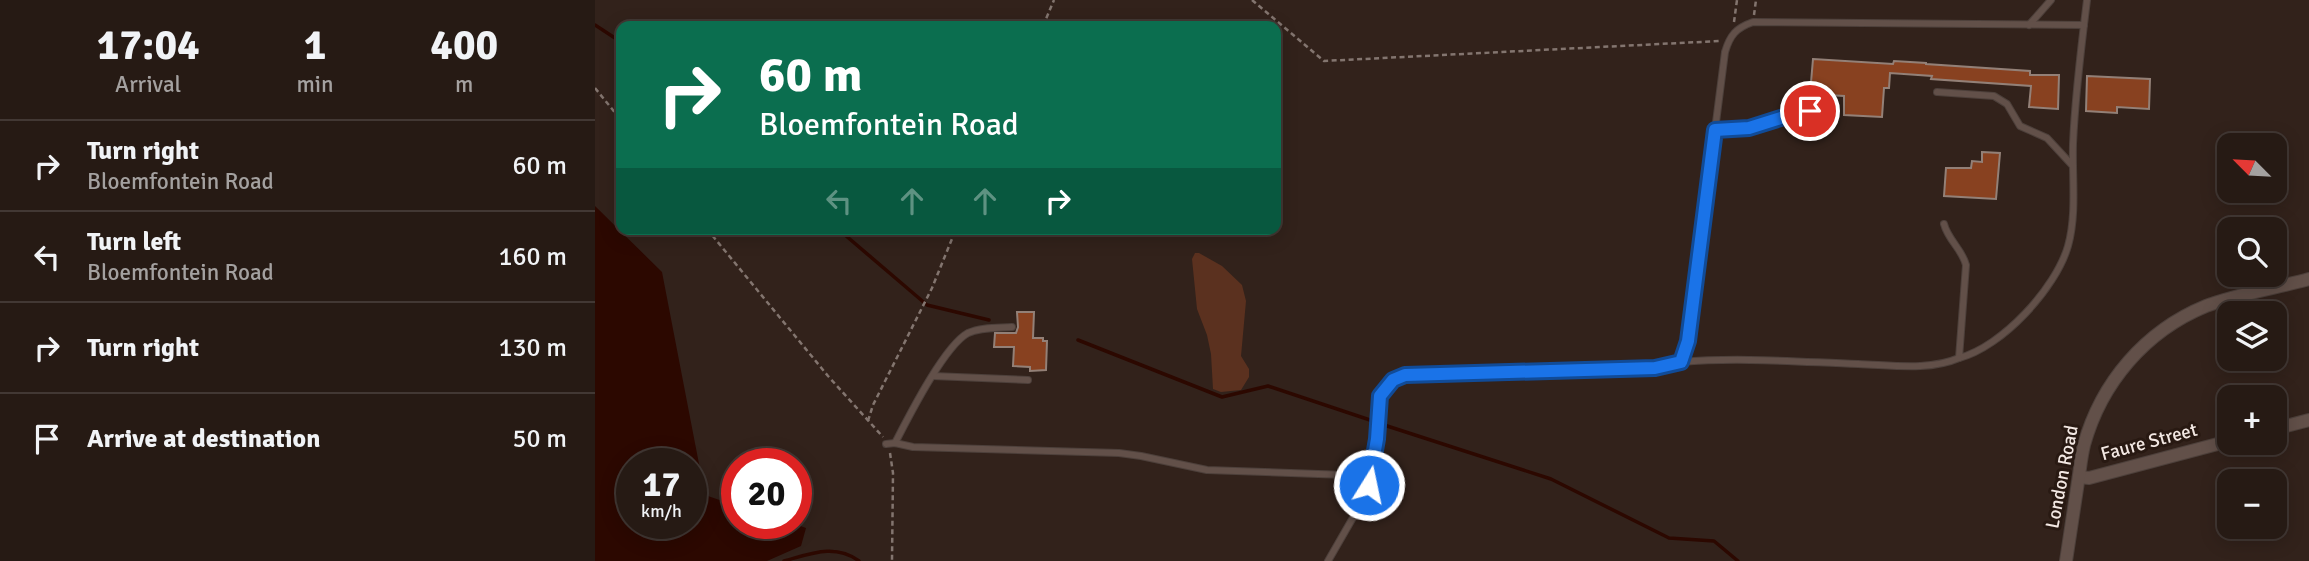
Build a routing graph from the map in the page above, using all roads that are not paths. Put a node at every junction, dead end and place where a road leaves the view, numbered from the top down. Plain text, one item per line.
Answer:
1 (2051, 0) edge
2 (2087, 0) edge
3 (2029, 25) junction
4 (2084, 25) junction
5 (1937, 92) dead end
6 (1826, 104) dead end
7 (1715, 130) junction
8 (2072, 164) junction
9 (1944, 224) dead end
10 (2309, 279) edge
11 (1012, 327) dead end
12 (1959, 358) junction
13 (1681, 362) junction
14 (933, 376) junction
15 (1028, 380) dead end
16 (2309, 420) edge
17 (2287, 426) edge
18 (895, 443) junction
19 (886, 444) road end
20 (2217, 444) edge
21 (1373, 466) junction
22 (2079, 477) junction
23 (1328, 561) edge
24 (2066, 561) edge

1 - 3 lane
2 - 4 lane
3 - 4 lane
3 - 7 lane
4 - 8 lane
5 - 8 lane
6 - 7 lane
7 - 13 lane
8 - 12 lane
9 - 12 lane
10 - 22 street, London Road
11 - 14 lane
12 - 13 lane
13 - 21 lane
14 - 15 lane
14 - 18 lane
16 - 17 street
18 - 19 lane
18 - 21 lane
20 - 22 street, Faure Street
21 - 23 lane
22 - 24 street, London Road

